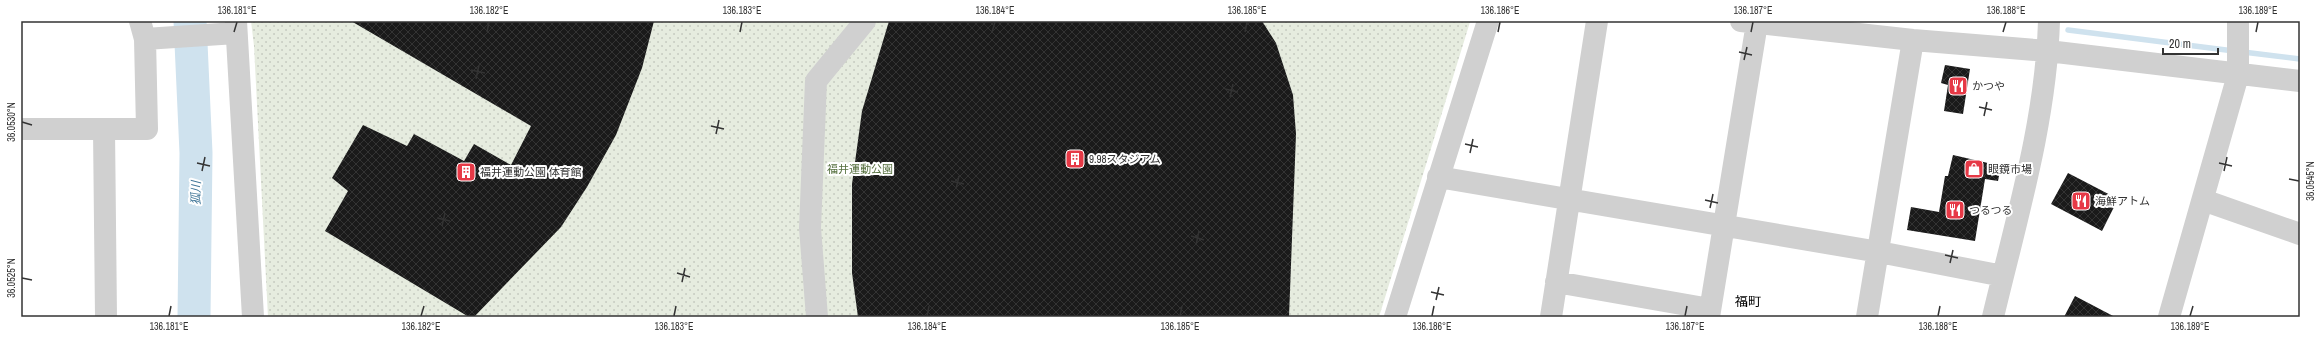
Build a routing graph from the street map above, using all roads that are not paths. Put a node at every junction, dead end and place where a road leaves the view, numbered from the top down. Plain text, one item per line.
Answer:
1 (865, 21) edge
2 (1488, 21) edge
3 (1597, 21) edge
4 (2049, 21) edge
5 (1749, 22) edge
6 (231, 30) edge
7 (2238, 30) edge
8 (150, 33) edge
9 (1912, 40) junction
10 (2048, 51) junction
11 (2238, 68) junction
12 (2300, 81) edge
13 (21, 129) edge
14 (104, 129) junction
15 (1438, 177) junction
16 (1569, 200) junction
17 (2202, 200) junction
18 (1724, 226) junction
19 (2300, 234) edge
20 (1879, 252) junction
21 (2003, 276) junction
22 (1556, 282) junction
23 (1710, 313) edge
24 (106, 317) edge
25 (253, 317) edge
26 (817, 317) edge
27 (1395, 317) edge
28 (1551, 317) edge
29 (1867, 317) edge
30 (1993, 317) edge
31 (2169, 317) edge

1 - 26 street
2 - 15 street
3 - 16 street
4 - 10 street
5 - 9 street
5 - 18 street
6 - 8 street
6 - 25 street
7 - 11 street
8 - 14 street
9 - 10 street
9 - 20 street
10 - 11 street
10 - 21 street
11 - 12 street
11 - 17 street
13 - 14 street
14 - 24 street
15 - 16 street
15 - 27 street
16 - 18 street
16 - 22 street
17 - 19 street
17 - 31 street
18 - 20 street
18 - 23 street
20 - 21 street
20 - 29 street
21 - 30 street
22 - 23 street
22 - 28 street

